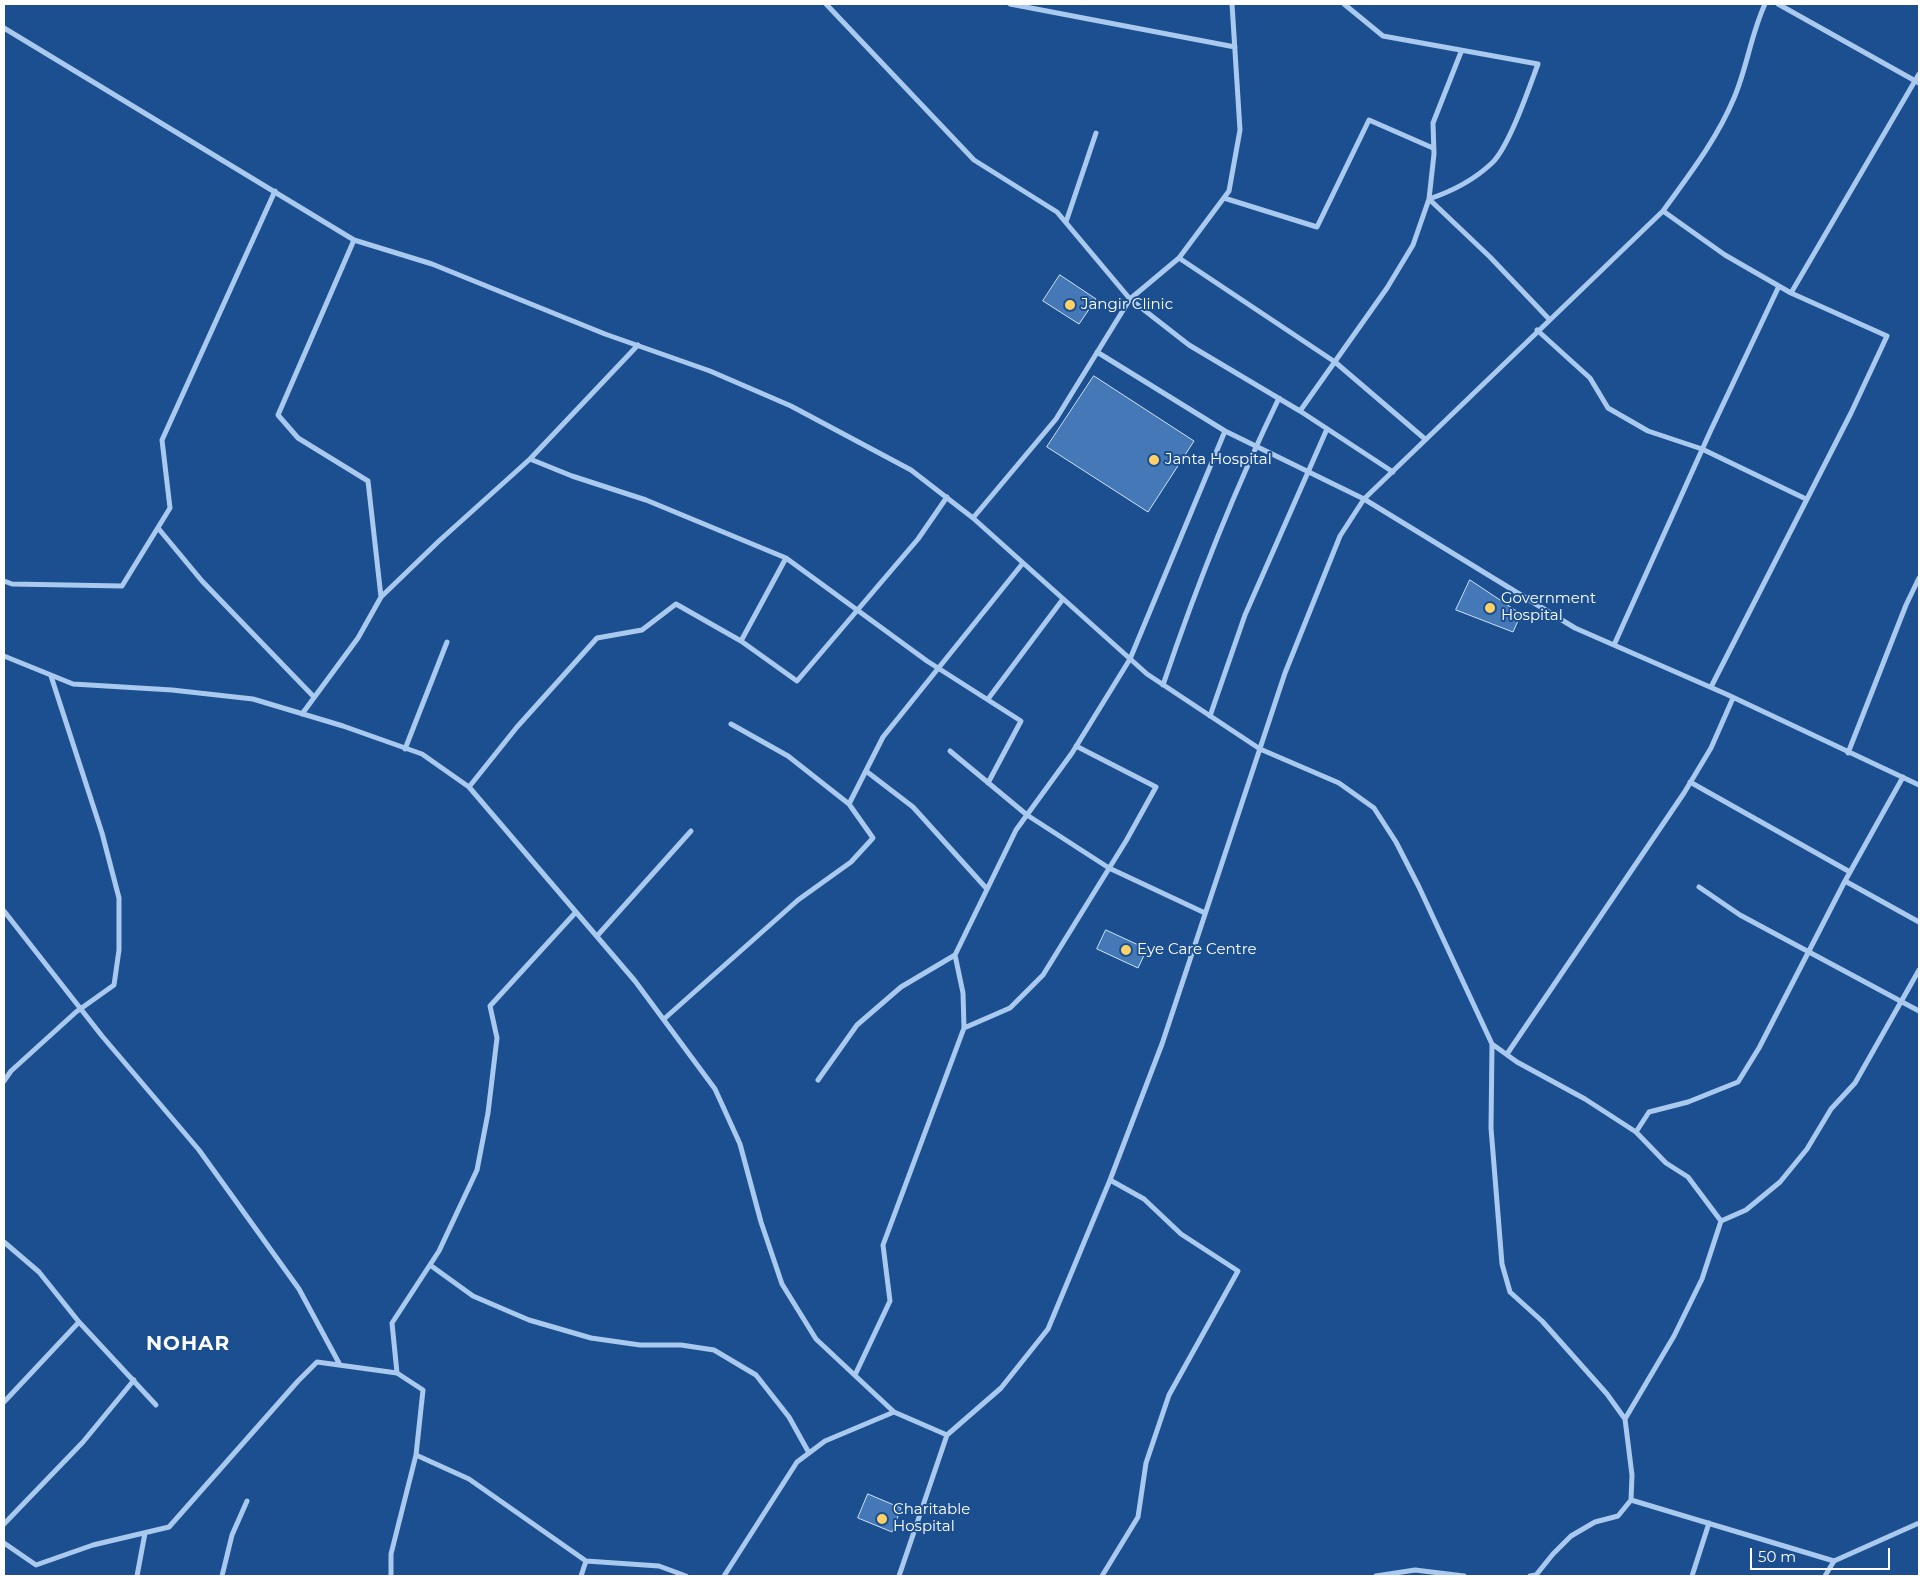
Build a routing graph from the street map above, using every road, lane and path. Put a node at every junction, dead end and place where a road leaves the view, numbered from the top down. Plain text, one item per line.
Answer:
1 (826, 4) edge
2 (1010, 4) edge
3 (1232, 4) edge
4 (1344, 4) edge
5 (1765, 4) edge
6 (1778, 4) edge
7 (4, 28) edge
8 (1235, 47) junction
9 (1461, 52) junction
10 (1919, 74) edge
11 (1917, 82) edge
12 (1096, 133) dead end
13 (1434, 148) junction
14 (275, 191) junction
15 (1224, 198) junction
16 (1429, 199) junction
17 (1664, 211) junction
18 (1066, 222) junction
19 (354, 240) junction
20 (1179, 258) junction
21 (1779, 286) junction
22 (1791, 293) junction
23 (1130, 299) junction
24 (1548, 319) junction
25 (1537, 330) junction
26 (638, 345) junction
27 (1097, 352) junction
28 (1335, 362) junction
29 (1279, 398) junction
30 (1300, 411) junction
31 (1327, 429) junction
32 (1225, 431) junction
33 (1425, 439) junction
34 (1256, 446) junction
35 (1702, 449) junction
36 (530, 459) junction
37 (1308, 471) junction
38 (1393, 472) junction
39 (946, 498) junction
40 (1364, 499) junction
41 (1806, 500) junction
42 (973, 518) junction
43 (158, 528) junction
44 (786, 558) junction
45 (1023, 563) junction
46 (1919, 578) edge
47 (4, 581) edge
48 (381, 597) junction
49 (1063, 599) junction
50 (859, 610) junction
51 (741, 641) junction
52 (447, 642) dead end
53 (1614, 645) junction
54 (4, 656) edge
55 (1130, 658) junction
56 (939, 668) junction
57 (51, 676) junction
58 (1164, 685) junction
59 (1711, 688) junction
60 (314, 697) junction
61 (1733, 698) junction
62 (988, 699) junction
63 (302, 714) junction
64 (1210, 716) junction
65 (731, 724) dead end
66 (1076, 746) junction
67 (405, 749) junction
68 (1260, 749) junction
69 (950, 751) dead end
70 (1848, 753) junction
71 (866, 771) junction
72 (1903, 777) junction
73 (1690, 782) junction
74 (988, 783) junction
75 (1919, 785) edge
76 (469, 787) junction
77 (849, 804) junction
78 (1026, 815) junction
79 (691, 831) dead end
80 (1109, 868) junction
81 (1850, 872) junction
82 (1845, 881) junction
83 (1698, 887) dead end
84 (987, 889) junction
85 (4, 911) edge
86 (576, 912) junction
87 (1205, 913) junction
88 (1919, 922) edge
89 (597, 936) junction
90 (1809, 951) junction
91 (955, 955) junction
92 (1919, 970) edge
93 (1902, 1000) junction
94 (81, 1009) junction
95 (1919, 1011) edge
96 (664, 1019) junction
97 (964, 1028) junction
98 (1492, 1044) junction
99 (1507, 1054) junction
100 (818, 1080) dead end
101 (4, 1081) edge
102 (1636, 1132) junction
103 (1110, 1180) junction
104 (1721, 1221) junction
105 (4, 1242) edge
106 (430, 1265) junction
107 (79, 1322) junction
108 (340, 1365) junction
109 (397, 1373) junction
110 (855, 1375) junction
111 (134, 1380) junction
112 (4, 1402) edge
113 (156, 1405) dead end
114 (894, 1412) junction
115 (1624, 1419) junction
116 (947, 1435) junction
117 (809, 1453) junction
118 (416, 1455) junction
119 (1631, 1500) junction
120 (247, 1501) dead end
121 (1710, 1523) junction
122 (4, 1524) edge
123 (1918, 1524) edge
124 (145, 1533) junction
125 (4, 1543) edge
126 (586, 1561) junction
127 (1834, 1561) junction
128 (137, 1576) edge
129 (222, 1576) edge
130 (391, 1576) edge
131 (581, 1576) edge
132 (686, 1576) edge
133 (724, 1576) edge
134 (899, 1576) edge
135 (1102, 1576) edge
136 (1376, 1576) edge
137 (1464, 1576) edge
138 (1534, 1576) edge
139 (1692, 1576) edge
140 (1825, 1576) edge

1 - 18 street
2 - 8 street
3 - 8 street
4 - 9 street
5 - 17 street
6 - 11 street
7 - 14 street
8 - 15 street
9 - 13 street
9 - 16 street
10 - 11 street
11 - 22 street
12 - 18 street
13 - 15 street
13 - 16 street
14 - 19 street
14 - 43 street
15 - 20 street
16 - 24 street
16 - 28 street
17 - 21 street
17 - 24 street
18 - 23 street
19 - 26 street
19 - 48 street
20 - 23 street
20 - 28 street
21 - 22 street
21 - 35 street
22 - 41 street
23 - 27 street
23 - 29 street
24 - 25 street
25 - 33 street
25 - 35 street
26 - 36 street
26 - 39 street
27 - 32 street
27 - 42 street
28 - 30 street
28 - 33 street
29 - 30 street
29 - 34 street
30 - 31 street
31 - 37 street
31 - 38 street
32 - 34 street
32 - 55 street
33 - 38 street
34 - 37 street
34 - 58 street
35 - 41 street
35 - 53 street
36 - 44 street
36 - 48 street
37 - 40 street
37 - 64 street
38 - 40 street
39 - 42 street
39 - 50 street
40 - 53 street
40 - 68 street
41 - 59 street
42 - 45 street
43 - 47 street
43 - 60 street
44 - 50 street
44 - 51 street
45 - 49 street
45 - 56 street
46 - 70 street
48 - 60 street
49 - 55 street
49 - 62 street
50 - 51 street
50 - 56 street
51 - 76 street
52 - 67 street
53 - 59 street
54 - 57 street
55 - 58 street
55 - 66 street
56 - 62 street
56 - 71 street
57 - 63 street
57 - 94 street
58 - 64 street
59 - 61 street
60 - 63 street
61 - 70 street
61 - 73 street
62 - 74 street
63 - 67 street
64 - 68 street
65 - 77 street
66 - 78 street
66 - 80 street
67 - 76 street
68 - 87 street
68 - 98 street
69 - 74 street
70 - 72 street
71 - 77 street
71 - 84 street
72 - 75 street
72 - 81 street
73 - 81 street
73 - 99 street
74 - 78 street
76 - 86 street
77 - 96 street
78 - 80 street
78 - 84 street
79 - 89 street
80 - 87 street
80 - 97 street
81 - 82 street
82 - 88 street
82 - 90 street
83 - 90 street
84 - 91 street
85 - 94 street
86 - 89 street
86 - 106 street
87 - 103 street
89 - 96 street
90 - 93 street
90 - 102 street
91 - 97 street
91 - 100 street
92 - 93 street
93 - 95 street
93 - 104 street
94 - 101 street
94 - 108 street
96 - 110 street
97 - 110 street
98 - 99 street
98 - 115 street
99 - 102 street
102 - 104 street
103 - 116 street
103 - 135 street
104 - 115 street
105 - 107 street
106 - 109 street
106 - 117 street
107 - 111 street
107 - 112 street
108 - 109 street
108 - 124 street
109 - 118 street
110 - 114 street
111 - 113 street
111 - 122 street
114 - 116 street
114 - 117 street
115 - 119 street
116 - 134 street
117 - 133 street
118 - 126 street
118 - 130 street
119 - 121 street
119 - 138 street
120 - 129 street
121 - 127 street
121 - 139 street
123 - 127 street
124 - 125 street
124 - 128 street
126 - 131 street
126 - 132 street
127 - 140 street
136 - 137 street

